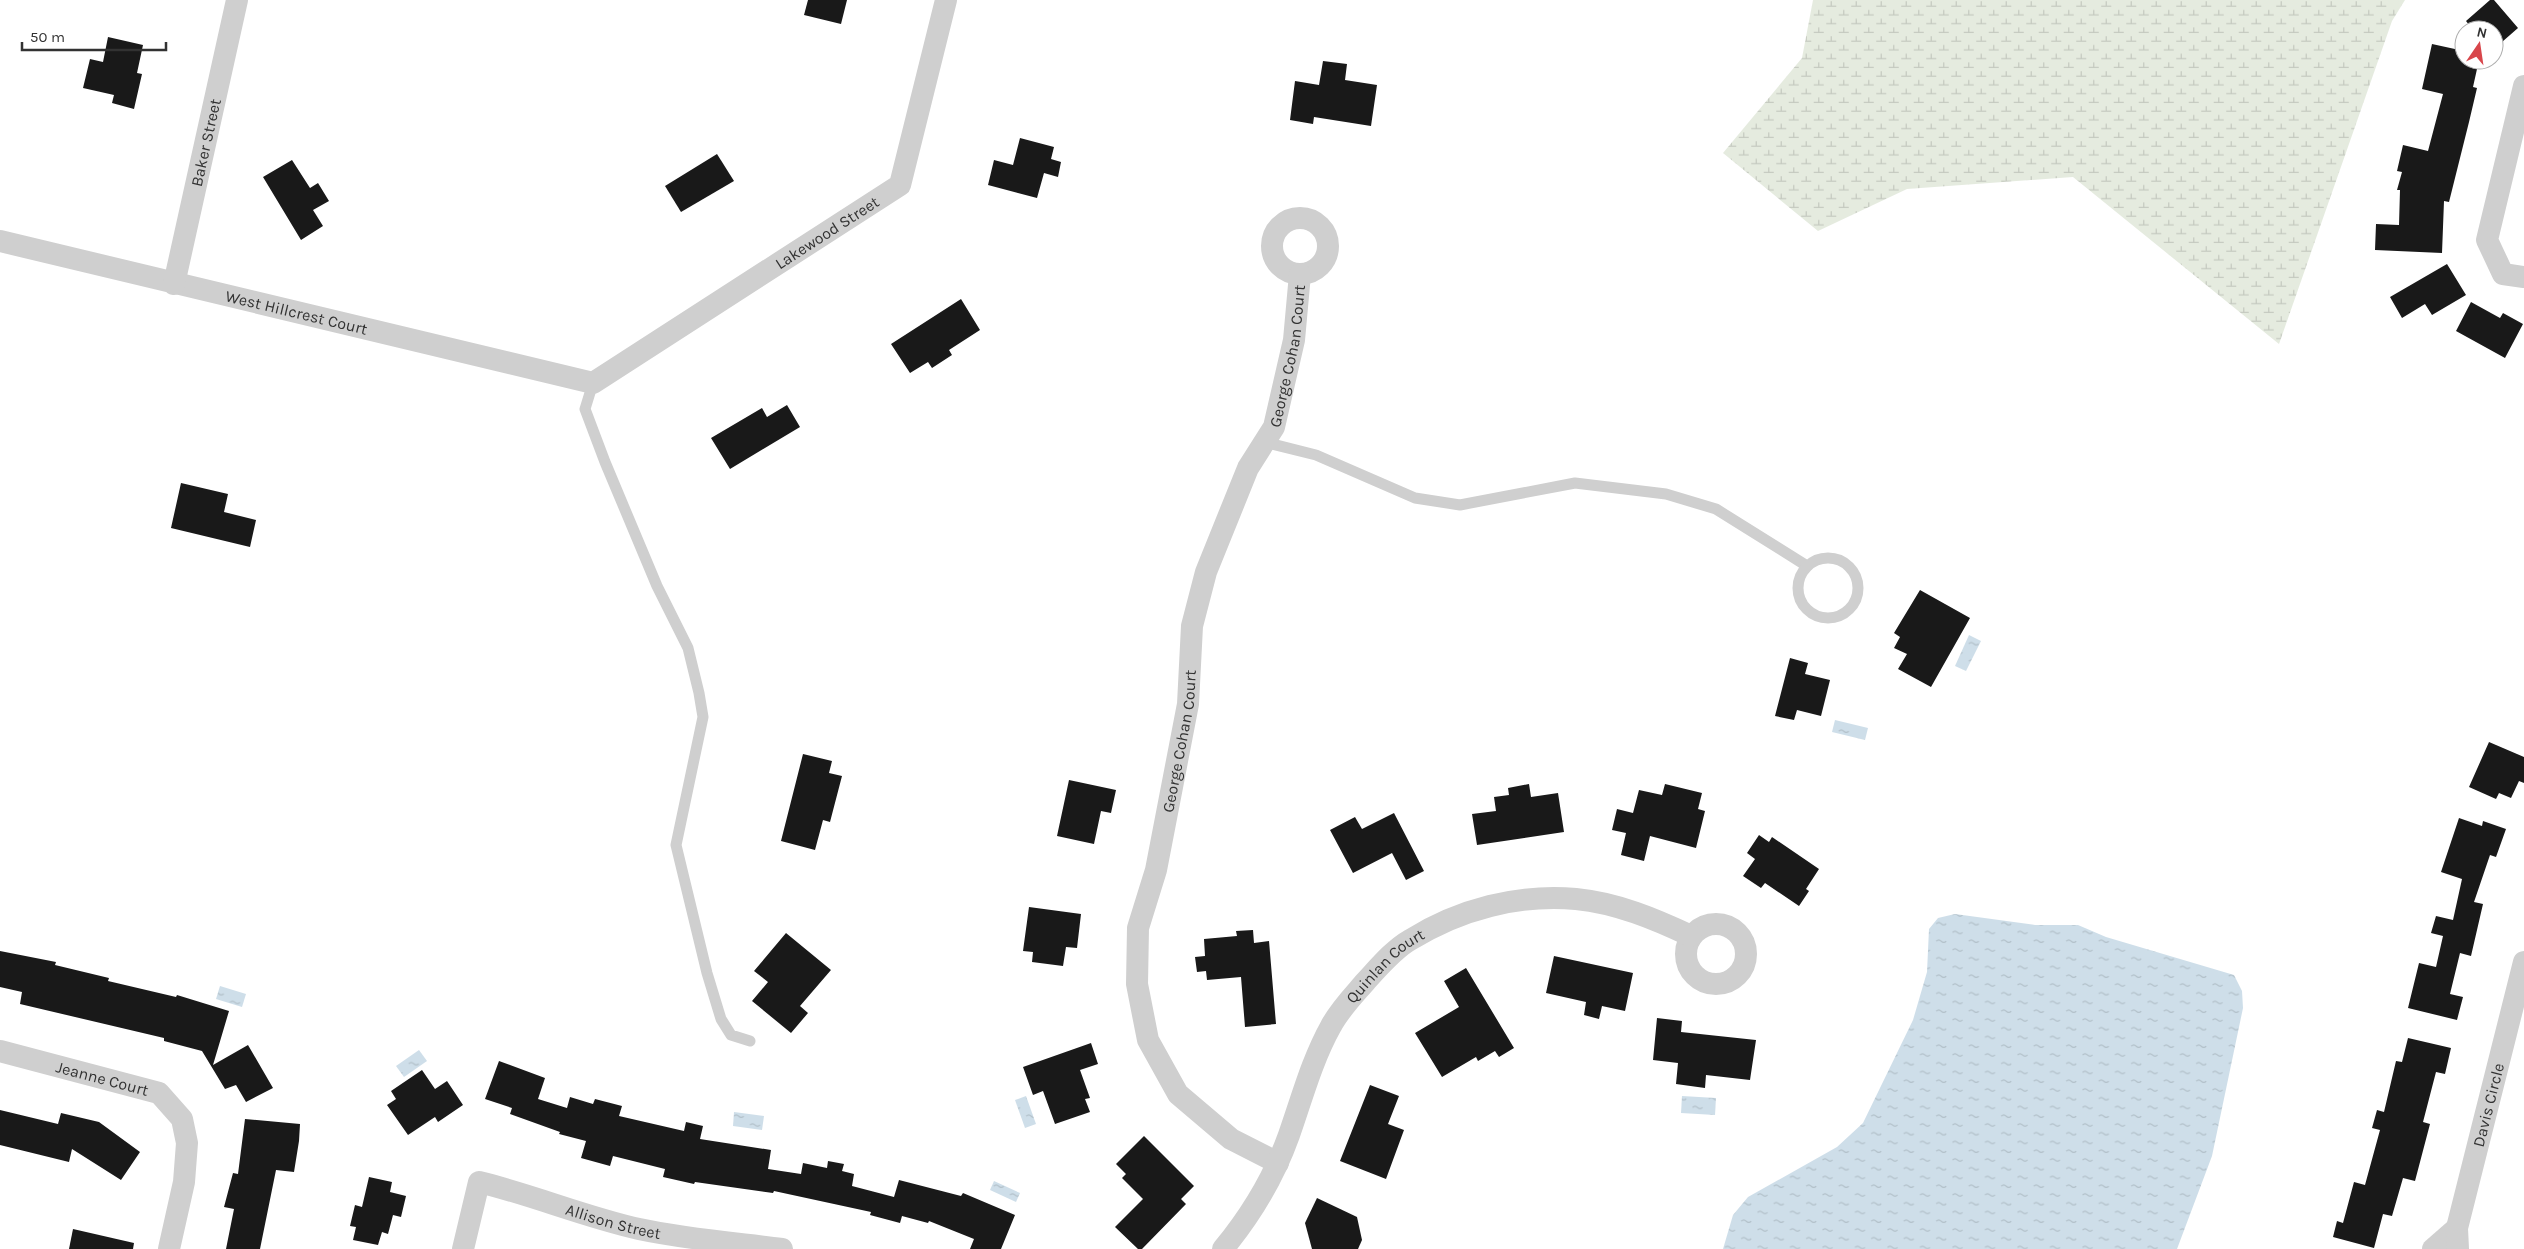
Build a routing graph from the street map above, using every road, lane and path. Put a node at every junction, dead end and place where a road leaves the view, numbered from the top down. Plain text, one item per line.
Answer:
1 (237, 0) edge
2 (946, 0) edge
3 (2524, 86) edge
4 (0, 241) edge
5 (1300, 274) dead end
6 (2524, 277) edge
7 (174, 284) junction
8 (593, 383) junction
9 (1264, 442) junction
10 (1807, 566) junction
11 (1691, 936) dead end
12 (2524, 962) edge
13 (750, 1041) dead end
14 (0, 1051) edge
15 (1278, 1163) junction
16 (2457, 1239) edge
17 (170, 1249) edge
18 (463, 1249) edge
19 (782, 1249) edge
20 (1223, 1249) edge
21 (2433, 1249) edge

1 - 7 street, Baker Street
2 - 8 street, Lakewood Street
3 - 6 street
4 - 7 street, West Hillcrest Court
5 - 9 street, George Cohan Court
7 - 8 street, West Hillcrest Court
8 - 13 lane
9 - 10 lane
9 - 15 street, George Cohan Court
10 - 10 lane
11 - 15 street, Quinlan Court
12 - 16 street, Davis Circle
14 - 17 street, Jeanne Court
15 - 20 street, Quinlan Court
16 - 21 street
18 - 19 street, Allison Street

